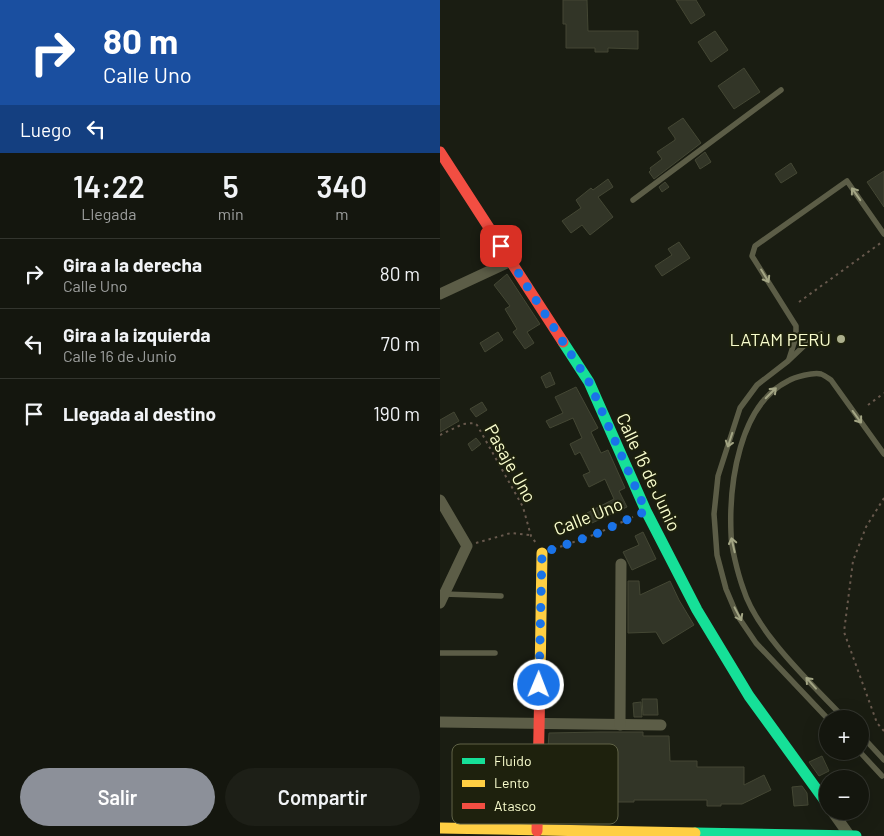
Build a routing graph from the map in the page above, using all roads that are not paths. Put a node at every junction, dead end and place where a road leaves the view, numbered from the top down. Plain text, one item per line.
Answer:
1 (781, 90) dead end
2 (441, 154) edge
3 (633, 200) dead end
4 (884, 234) edge
5 (511, 261) junction
6 (440, 294) edge
7 (820, 334) dead end
8 (788, 361) junction
9 (884, 454) edge
10 (440, 500) edge
11 (542, 553) road end
12 (621, 564) dead end
13 (501, 596) dead end
14 (442, 599) edge
15 (440, 653) edge
16 (495, 653) dead end
17 (819, 710) edge
18 (837, 710) edge
19 (440, 722) edge
20 (538, 723) junction
21 (620, 724) junction
22 (661, 725) dead end
23 (538, 744) edge
24 (869, 744) edge
25 (867, 760) edge
26 (884, 760) edge
27 (882, 776) dead end
28 (819, 793) edge
29 (838, 820) edge
30 (537, 824) edge
31 (440, 828) edge
32 (537, 831) junction
33 (849, 835) edge
34 (856, 836) edge

1 - 3 lane
2 - 5 street, Calle 16 de Junio
4 -> 8 lane
5 - 6 street
5 - 28 street, Calle 16 de Junio
7 - 8 lane
8 -> 17 lane
18 -> 9 lane
10 - 14 street
11 - 20 street
12 - 21 street
13 - 14 lane
15 - 16 lane
19 - 20 street
20 - 21 street
20 - 23 street
21 - 22 street
24 - 26 lane
25 - 27 lane
29 - 33 street
30 - 32 street
31 - 32 street
32 - 33 street
33 - 34 street

